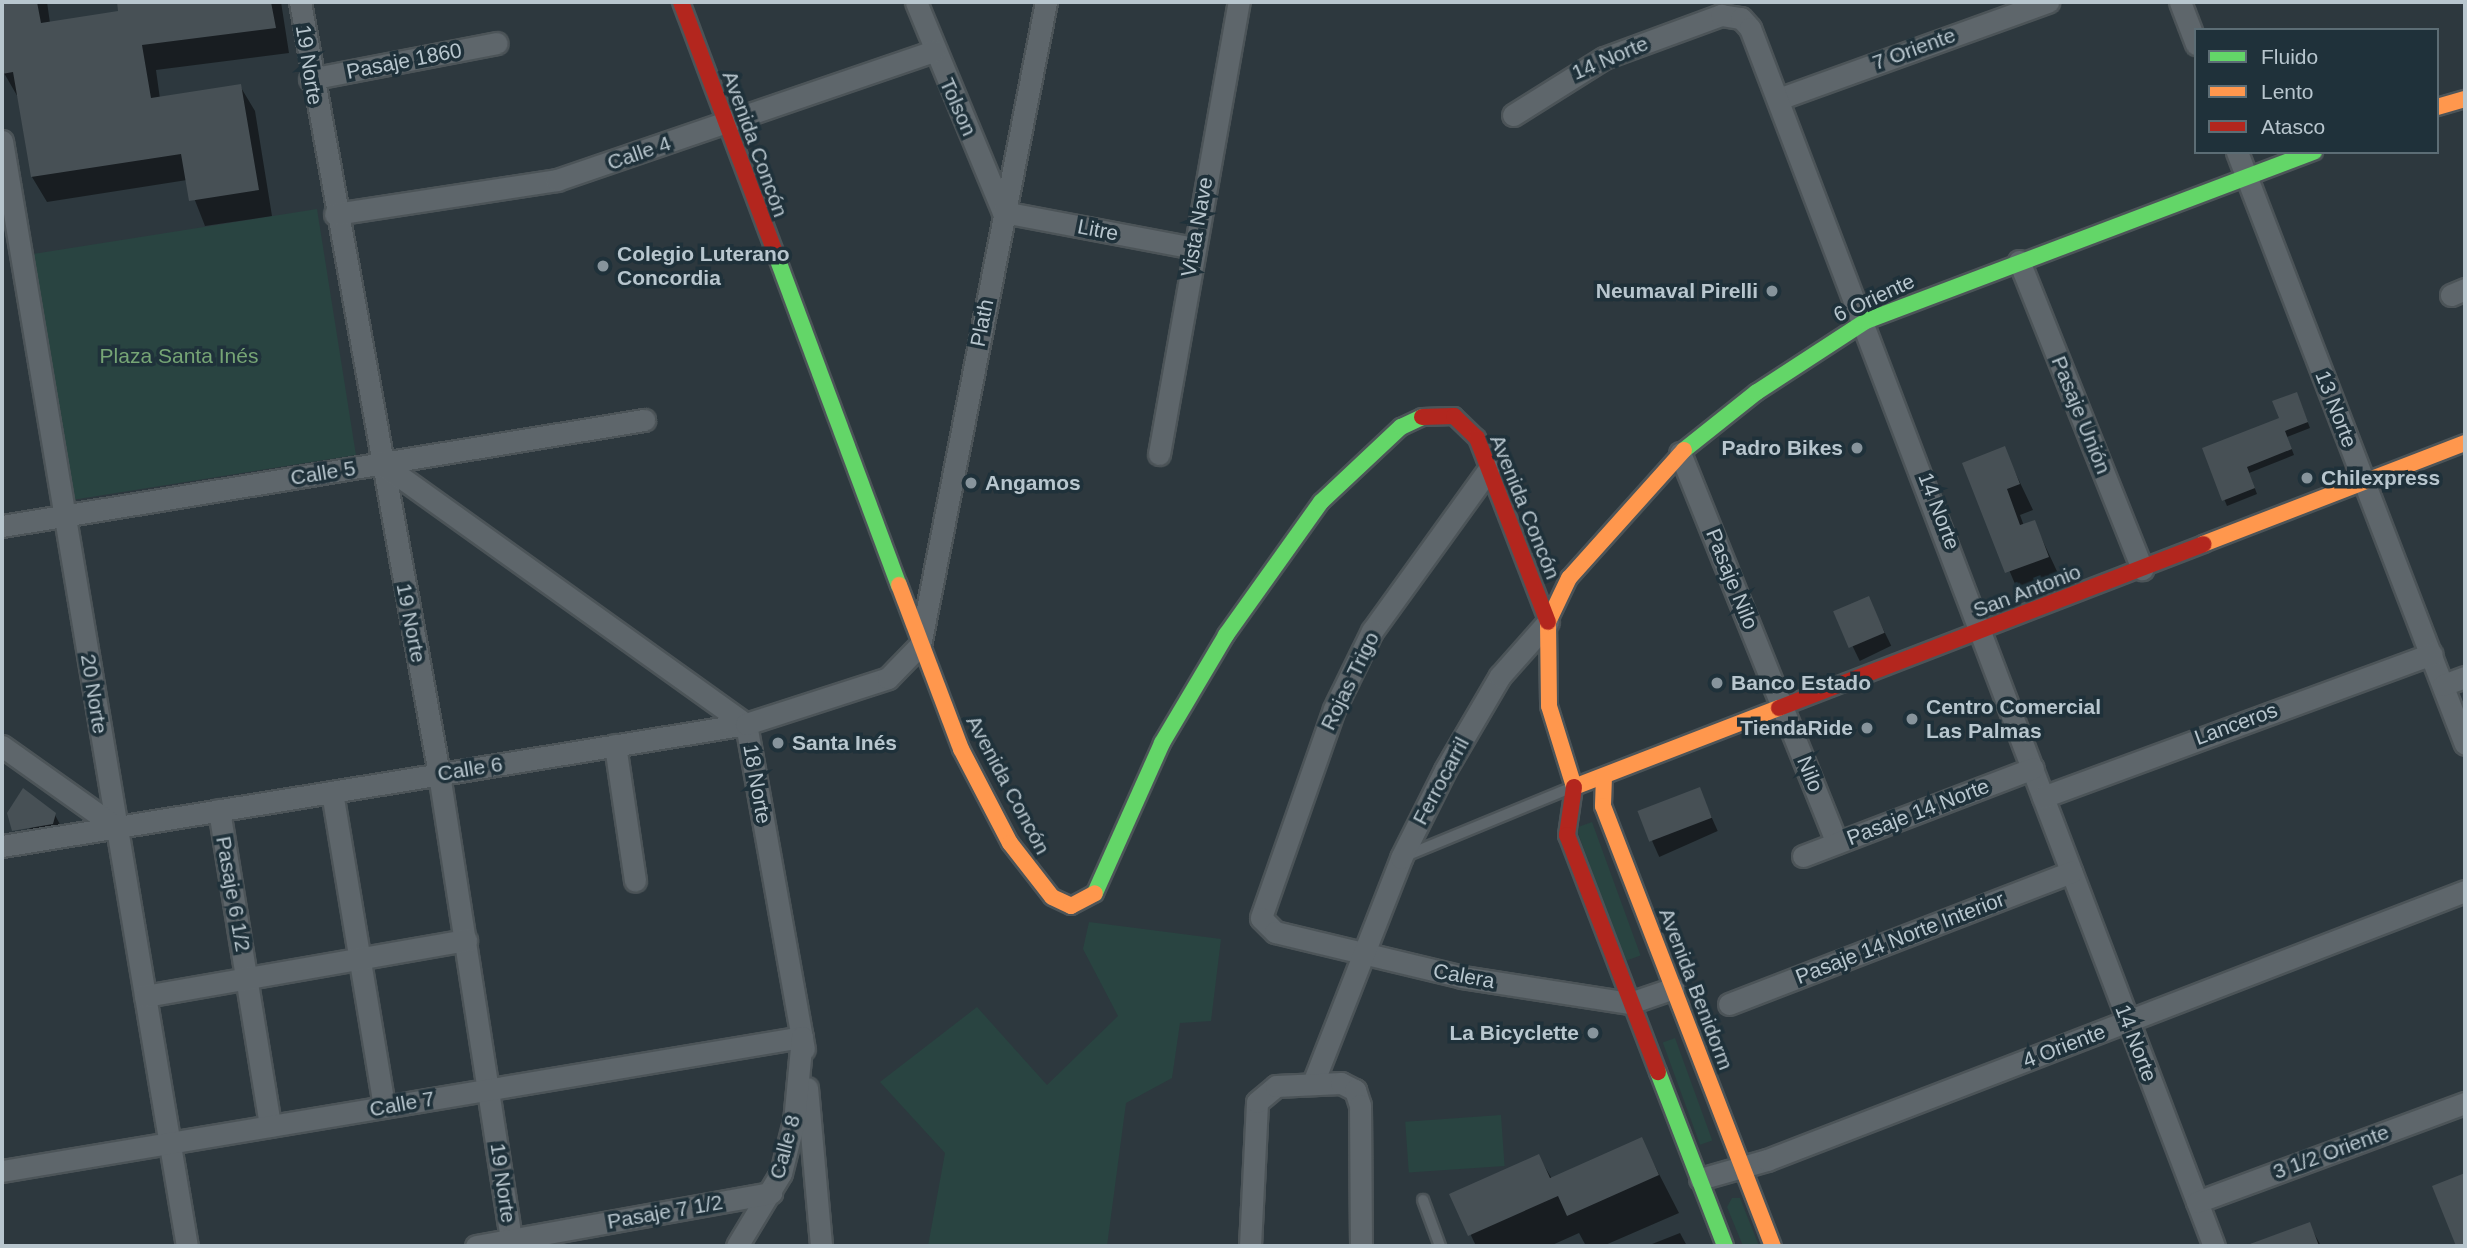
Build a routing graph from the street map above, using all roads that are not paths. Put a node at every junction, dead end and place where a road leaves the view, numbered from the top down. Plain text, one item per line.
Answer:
1 (300, 2) edge
2 (681, 2) edge
3 (916, 2) edge
4 (1046, 2) edge
5 (1239, 2) edge
6 (2048, 2) edge
7 (2180, 2) edge
8 (2194, 39) edge
9 (497, 43) dead end
10 (933, 51) junction
11 (310, 79) junction
12 (1782, 98) junction
13 (2465, 99) edge
14 (2439, 106) edge
15 (1514, 115) dead end
16 (724, 124) junction
17 (2, 141) edge
18 (2238, 154) edge
19 (2309, 154) edge
20 (2247, 177) junction
21 (7, 204) edge
22 (1003, 212) junction
23 (335, 214) junction
24 (1193, 248) junction
25 (2020, 261) junction
26 (1866, 321) junction
27 (644, 420) dead end
28 (2465, 443) edge
29 (1681, 453) junction
30 (1159, 454) dead end
31 (381, 463) junction
32 (1489, 469) junction
33 (2364, 482) junction
34 (64, 515) junction
35 (2, 526) edge
36 (2142, 569) junction
37 (1548, 622) junction
38 (1984, 630) junction
39 (920, 645) junction
40 (2431, 654) junction
41 (2465, 677) edge
42 (2443, 685) junction
43 (1782, 705) junction
44 (746, 724) junction
45 (2465, 744) edge
46 (615, 745) junction
47 (2, 746) edge
48 (2033, 768) junction
49 (439, 774) junction
50 (1604, 776) junction
51 (1574, 787) junction
52 (332, 792) junction
53 (2043, 797) junction
54 (219, 810) junction
55 (116, 827) junction
56 (1837, 844) junction
57 (2, 846) edge
58 (1802, 856) dead end
59 (1401, 858) junction
60 (2071, 872) junction
61 (635, 881) dead end
62 (2465, 891) edge
63 (1261, 918) joint
64 (466, 940) junction
65 (1366, 957) junction
66 (363, 958) junction
67 (248, 979) junction
68 (1674, 988) junction
69 (145, 996) junction
70 (1630, 1003) junction
71 (1729, 1004) dead end
72 (2128, 1021) junction
73 (802, 1037) junction
74 (1313, 1083) junction
75 (490, 1089) junction
76 (2465, 1103) edge
77 (384, 1107) junction
78 (270, 1126) junction
79 (169, 1143) junction
80 (1743, 1169) junction
81 (2, 1171) edge
82 (1700, 1179) junction
83 (771, 1193) junction
84 (1423, 1200) dead end
85 (2197, 1202) junction
86 (511, 1243) edge
87 (187, 1246) edge
88 (476, 1246) edge
89 (737, 1246) edge
90 (821, 1246) edge
91 (1250, 1246) edge
92 (1361, 1246) edge
93 (1440, 1246) edge
94 (1726, 1246) edge
95 (1773, 1246) edge
96 (2214, 1246) edge

1 - 11 street, 19 Norte
2 - 16 main road, Avenida Concón
3 - 10 street, Tolson
4 - 22 street, Plath
5 - 24 street, Vista Nave
6 - 12 street, 7 Oriente
7 - 8 street
9 - 11 street, Pasaje 1860
10 - 16 street, Calle 4
10 - 22 street, Tolson
11 - 23 street, 19 Norte
12 - 15 street, 14 Norte
12 - 26 street, 14 Norte
13 - 14 main road
16 - 23 street, Calle 4
16 - 39 main road, Avenida Concón
17 - 21 street, 20 Norte
18 - 20 street, 13 Norte
19 - 20 main road, 6 Oriente
20 - 25 main road, 6 Oriente
20 - 33 street, 13 Norte
21 - 34 street, 20 Norte
22 - 24 street, Litre
22 - 39 street, Plath
23 - 31 street, 19 Norte
24 - 30 street, Vista Nave
25 - 26 main road, 6 Oriente
25 - 36 street, Pasaje Unión
26 - 29 main road, 6 Oriente
26 - 38 street, 14 Norte
27 - 31 street, Calle 5
28 - 33 main road, San Antonio
29 - 37 main road, 6 Oriente
29 - 43 street, Pasaje Nilo
31 - 34 street, Calle 5
31 - 44 street, 18 Norte
31 - 49 street, 19 Norte
32 - 37 main road, Avenida Concón
32 - 39 main road, Avenida Concón
32 - 63 street, Rojas Trigo
33 - 36 main road, San Antonio
33 - 40 street, 13 Norte
34 - 35 street, Calle 5
34 - 55 street, 20 Norte
36 - 38 main road, San Antonio
37 - 51 main road
37 - 59 street, Ferrocarril
38 - 43 main road, San Antonio
38 - 48 street, 14 Norte
39 - 44 street, Calle 6
40 - 42 street, 13 Norte
40 - 53 street, Lanceros
41 - 42 street
42 - 45 street, 13 Norte
43 - 50 main road, San Antonio
43 - 56 street, Nilo
44 - 46 street, Calle 6
44 - 73 street, 18 Norte
46 - 49 street, Calle 6
46 - 61 street
47 - 55 street
48 - 53 street, 14 Norte
48 - 56 street, Pasaje 14 Norte
49 - 52 street, Calle 6
49 - 64 street, 19 Norte
50 - 51 main road
50 - 68 main road, Avenida Benidorm
51 - 59 lane
51 - 70 main road
52 - 54 street, Calle 6
52 - 66 street
53 - 60 street, 14 Norte
54 - 55 street, Calle 6
54 - 67 street, Pasaje 6 1/2
55 - 57 street, Calle 6
55 - 69 street, 20 Norte
56 - 58 street, Pasaje 14 Norte
59 - 65 street, Ferrocarril
60 - 71 street, Pasaje 14 Norte Interior
60 - 72 street, 14 Norte
62 - 72 street, 4 Oriente
63 - 65 street, Calera
64 - 66 street, Pasaje 6 1/2
64 - 75 street, 19 Norte
65 - 70 street, Calera
65 - 74 street, Ferrocarril
66 - 67 street, Pasaje 6 1/2
66 - 77 street
67 - 69 street, Pasaje 6 1/2
67 - 78 street, Pasaje 6 1/2
68 - 70 street, Calera
68 - 80 main road, Avenida Benidorm
69 - 79 street, 20 Norte
70 - 82 main road
72 - 80 street, 4 Oriente
72 - 85 street, 14 Norte
73 - 75 street, Calle 7
73 - 83 street, Calle 8
73 - 90 street, 18 Norte
74 - 91 street
74 - 92 street
75 - 77 street, Calle 7
75 - 86 street, 19 Norte
76 - 85 street, 3 1/2 Oriente
77 - 78 street, Calle 7
78 - 79 street, Calle 7
79 - 81 street, Calle 7
79 - 87 street, 20 Norte
80 - 82 street, 4 Oriente
80 - 95 main road, Avenida Benidorm
82 - 94 main road
83 - 86 street, Pasaje 7 1/2
83 - 89 street, Calle 8
84 - 93 lane
85 - 96 street, 14 Norte
86 - 88 street, Pasaje 7 1/2

